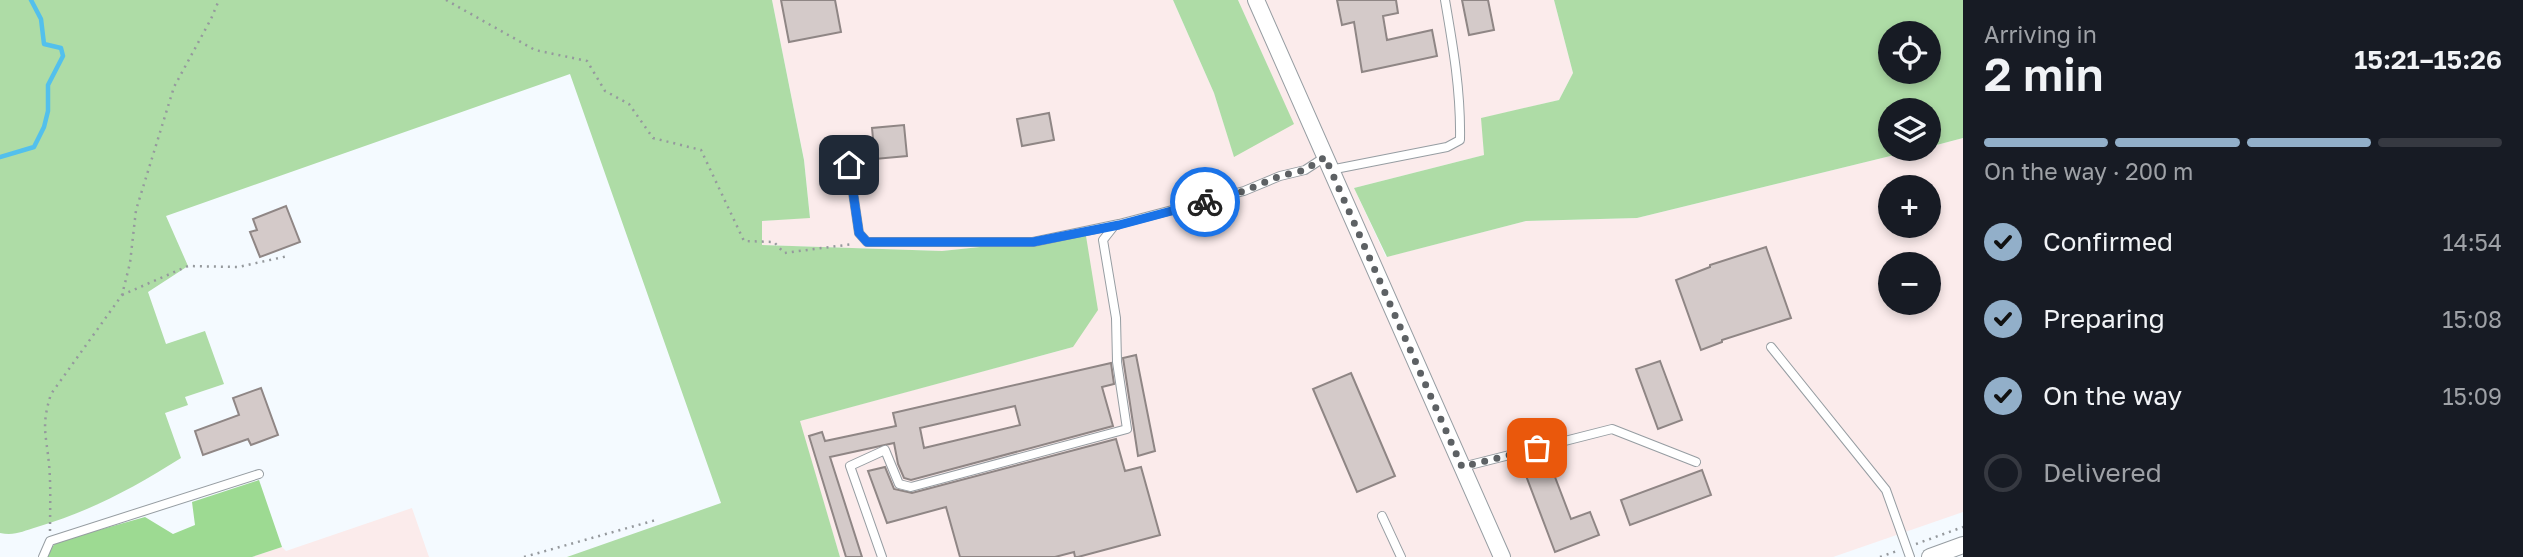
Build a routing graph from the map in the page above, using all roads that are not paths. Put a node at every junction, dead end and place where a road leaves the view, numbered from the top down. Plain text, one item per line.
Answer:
1 (1256, 0) edge
2 (1445, 0) edge
3 (1327, 164) junction
4 (849, 165) dead end
5 (1114, 226) junction
6 (1771, 347) dead end
7 (1696, 462) dead end
8 (1462, 467) junction
9 (259, 474) dead end
10 (1382, 516) dead end
11 (1963, 545) edge
12 (43, 557) edge
13 (882, 557) edge
14 (1401, 557) edge
15 (1502, 557) edge
16 (1910, 557) edge
17 (1930, 557) edge

1 - 3 street
2 - 3 lane
3 - 5 lane
3 - 8 street
4 - 5 lane
5 - 13 lane
6 - 16 lane
7 - 8 lane
8 - 15 street
9 - 12 lane
10 - 14 lane
11 - 17 street

